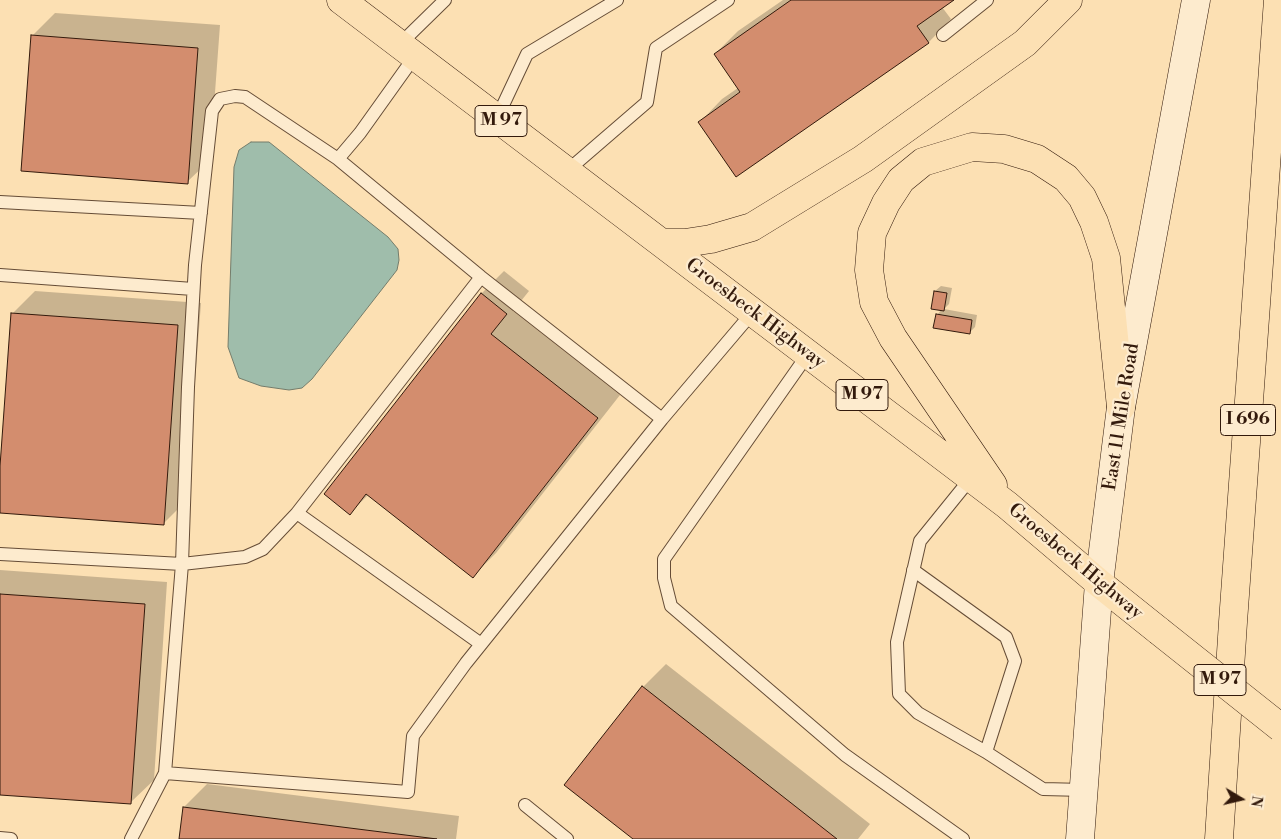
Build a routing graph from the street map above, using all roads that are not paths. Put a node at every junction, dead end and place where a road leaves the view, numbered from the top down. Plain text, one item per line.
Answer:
1 (341, 0) edge
2 (445, 0) edge
3 (618, 0) edge
4 (728, 0) edge
5 (987, 0) edge
6 (1068, 0) edge
7 (1196, 0) edge
8 (1278, 0) edge
9 (943, 35) dead end
10 (408, 50) junction
11 (497, 118) junction
12 (338, 159) junction
13 (567, 171) junction
14 (0, 202) edge
15 (201, 213) junction
16 (662, 242) junction
17 (0, 275) edge
18 (481, 277) junction
19 (193, 289) junction
20 (752, 313) junction
21 (808, 354) junction
22 (1121, 407) junction
23 (662, 419) junction
24 (971, 478) junction
25 (1007, 505) junction
26 (297, 513) junction
27 (0, 554) edge
28 (182, 564) junction
29 (913, 570) junction
30 (1099, 583) junction
31 (481, 644) junction
32 (1281, 728) edge
33 (986, 752) junction
34 (165, 773) junction
35 (1084, 790) junction
36 (525, 805) dead end
37 (0, 838) edge
38 (11, 839) edge
39 (131, 839) edge
40 (567, 839) edge
41 (963, 839) edge
42 (1080, 839) edge
43 (1219, 839) edge

1 - 10 main road, Groesbeck Highway / M 97
2 - 10 lane
3 - 11 lane
4 - 13 lane
5 - 9 lane
6 - 16 main road
7 - 22 main road, East 11 Mile Road
8 - 43 main road, I 696
10 - 11 main road, Groesbeck Highway / M 97
10 - 12 lane
11 - 13 main road, Groesbeck Highway / M 97
12 - 15 lane
12 - 18 lane
13 - 16 main road, Groesbeck Highway / M 97
14 - 15 lane
15 - 19 lane
16 - 20 main road, Groesbeck Highway / M 97
17 - 19 lane
18 - 23 lane
18 - 26 lane
19 - 28 lane
20 - 21 main road, Groesbeck Highway / M 97
20 - 23 lane
21 - 24 main road, Groesbeck Highway / M 97
21 - 41 lane
22 - 25 main road
22 - 30 main road, East 11 Mile Road
23 - 31 lane
24 - 25 main road, Groesbeck Highway / M 97
24 - 29 lane
25 - 30 main road, Groesbeck Highway / M 97
26 - 28 lane
26 - 31 lane
27 - 28 lane
28 - 34 lane
29 - 33 lane
29 - 33 lane
30 - 32 main road, Groesbeck Highway / M 97, bridge
30 - 35 main road, East 11 Mile Road
31 - 34 lane
33 - 35 lane
34 - 39 lane
35 - 42 main road, East 11 Mile Road
36 - 40 lane
37 - 38 lane

